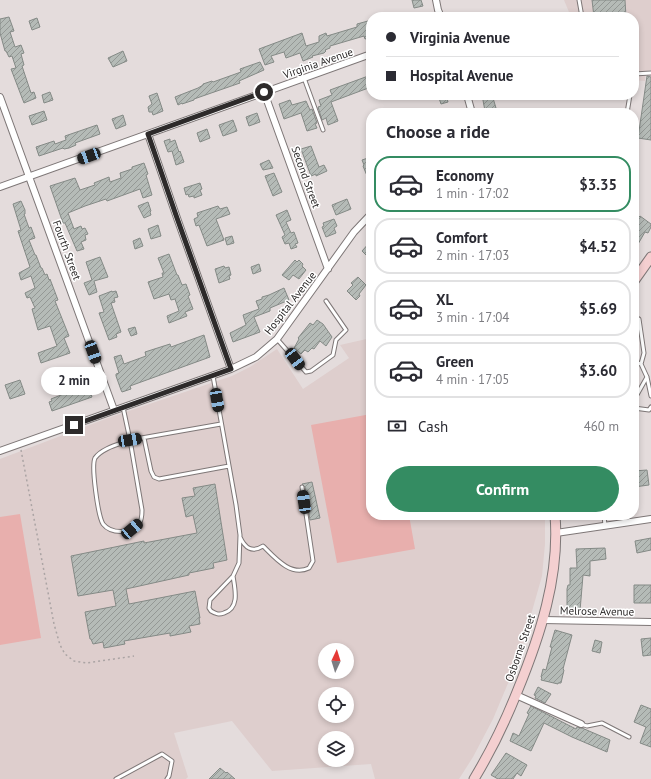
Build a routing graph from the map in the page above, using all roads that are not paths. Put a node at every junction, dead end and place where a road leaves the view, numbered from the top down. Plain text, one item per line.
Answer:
1 (436, 0) edge
2 (579, 0) edge
3 (439, 12) edge
4 (581, 12) edge
5 (366, 56) edge
6 (651, 73) edge
7 (639, 74) edge
8 (304, 78) junction
9 (264, 92) junction
10 (0, 97) edge
11 (323, 130) dead end
12 (148, 134) junction
13 (30, 177) junction
14 (0, 187) edge
15 (366, 219) edge
16 (650, 260) edge
17 (328, 269) junction
18 (639, 274) edge
19 (326, 301) dead end
20 (639, 319) edge
21 (277, 339) junction
22 (641, 364) joint
23 (231, 369) junction
24 (213, 376) junction
25 (647, 377) junction
26 (639, 391) edge
27 (651, 396) edge
28 (123, 407) junction
29 (651, 407) edge
30 (639, 409) edge
31 (114, 410) junction
32 (221, 424) junction
33 (144, 438) junction
34 (130, 440) junction
35 (0, 451) edge
36 (228, 466) junction
37 (302, 487) dead end
38 (651, 519) edge
39 (555, 520) edge
40 (604, 520) edge
41 (605, 526) junction
42 (556, 533) junction
43 (240, 535) junction
44 (233, 576) junction
45 (543, 620) junction
46 (651, 622) edge
47 (516, 695) junction
48 (581, 724) joint
49 (630, 736) dead end
50 (116, 779) edge
51 (167, 779) edge
52 (474, 779) edge

1 - 3 street
2 - 4 lane
5 - 8 street, Virginia Avenue
6 - 7 lane
8 - 9 street, Virginia Avenue
8 - 11 lane
9 - 12 street, Virginia Avenue
9 - 17 street, Second Street
10 - 13 street, Fourth Street
12 - 13 street, Virginia Avenue
12 - 23 street
13 - 14 street, Virginia Avenue
13 - 31 street, Fourth Street
15 - 17 street, Hospital Avenue
16 - 18 main road
17 - 21 street, Hospital Avenue
19 - 21 lane
20 - 22 lane
21 - 23 street, Hospital Avenue
22 - 25 lane
23 - 24 street, Hospital Avenue
24 - 28 street, Hospital Avenue
24 - 32 lane
25 - 26 lane
25 - 27 lane
28 - 31 street, Hospital Avenue
28 - 34 lane
29 - 30 lane
31 - 35 street, Hospital Avenue
32 - 33 lane
32 - 36 lane
33 - 34 lane
33 - 36 lane
34 - 34 lane
36 - 43 lane
37 - 43 lane
38 - 41 street
39 - 42 main road, Osborne Street
40 - 41 lane
41 - 42 street
42 - 45 main road, Osborne Street
43 - 44 lane
44 - 44 lane
45 - 46 street, Melrose Avenue
45 - 47 main road, Osborne Street
47 - 48 street
47 - 52 main road, Osborne Street
48 - 49 lane
50 - 51 lane

